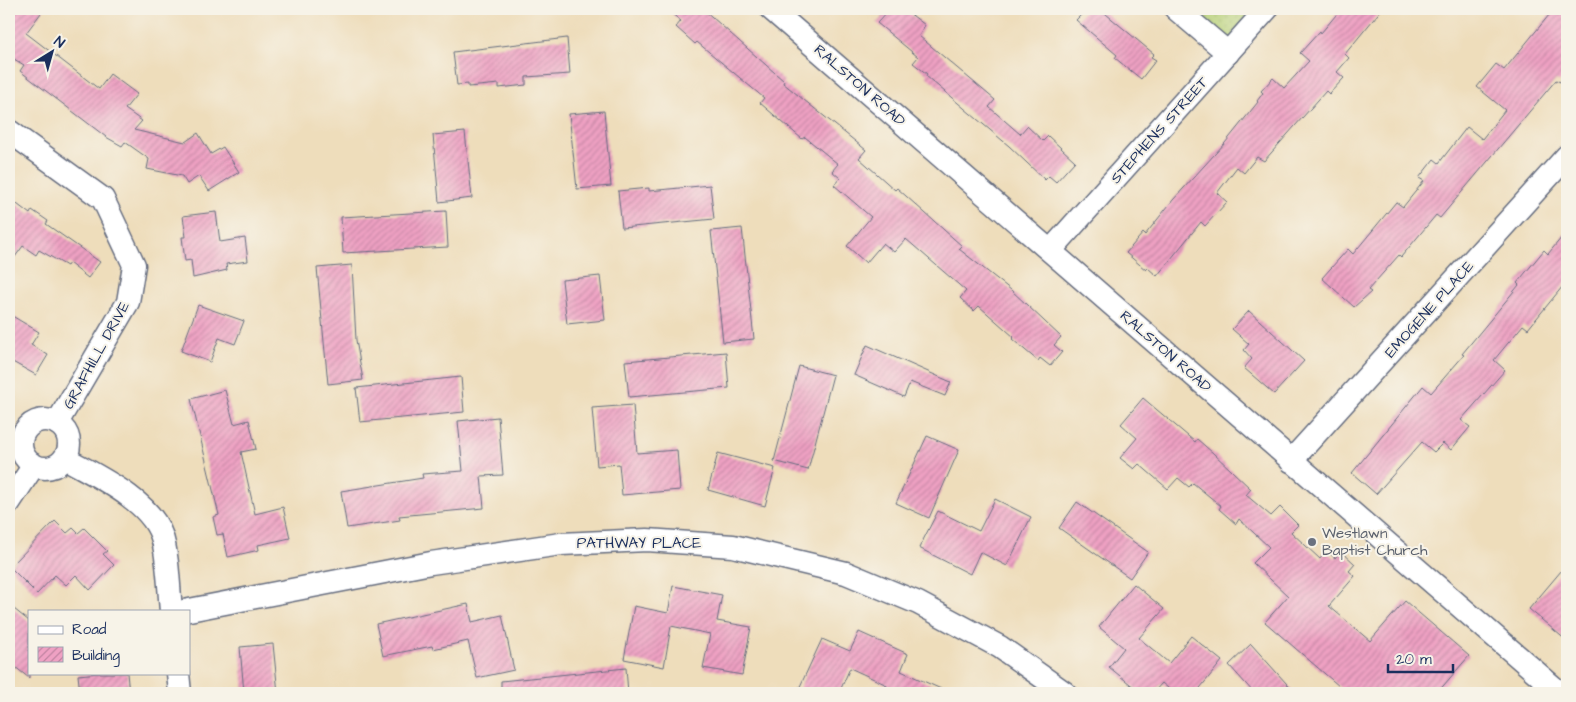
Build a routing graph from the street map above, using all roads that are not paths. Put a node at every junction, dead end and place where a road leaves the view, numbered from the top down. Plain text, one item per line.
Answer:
1 (770, 9) edge
2 (1176, 9) edge
3 (1267, 9) edge
4 (1228, 53) junction
5 (9, 131) edge
6 (1567, 156) edge
7 (1051, 250) junction
8 (57, 423) junction
9 (17, 428) edge
10 (65, 458) junction
11 (1292, 461) junction
12 (34, 465) junction
13 (9, 503) edge
14 (171, 610) edge
15 (189, 610) edge
16 (178, 674) edge
17 (180, 693) edge
18 (1065, 693) edge
19 (1560, 693) edge

1 - 7 street, RALSTON ROAD
2 - 4 street
3 - 4 street, STEPHENS STREET
4 - 7 street, STEPHENS STREET
5 - 8 street, GRAFHILL DRIVE
6 - 11 street, EMOGENE PLACE
7 - 11 street, RALSTON ROAD
8 - 9 street
8 - 10 street
9 - 12 street
10 - 12 street
10 - 14 street
11 - 19 street, RALSTON ROAD
12 - 13 street
15 - 18 street, PATHWAY PLACE
16 - 17 street

